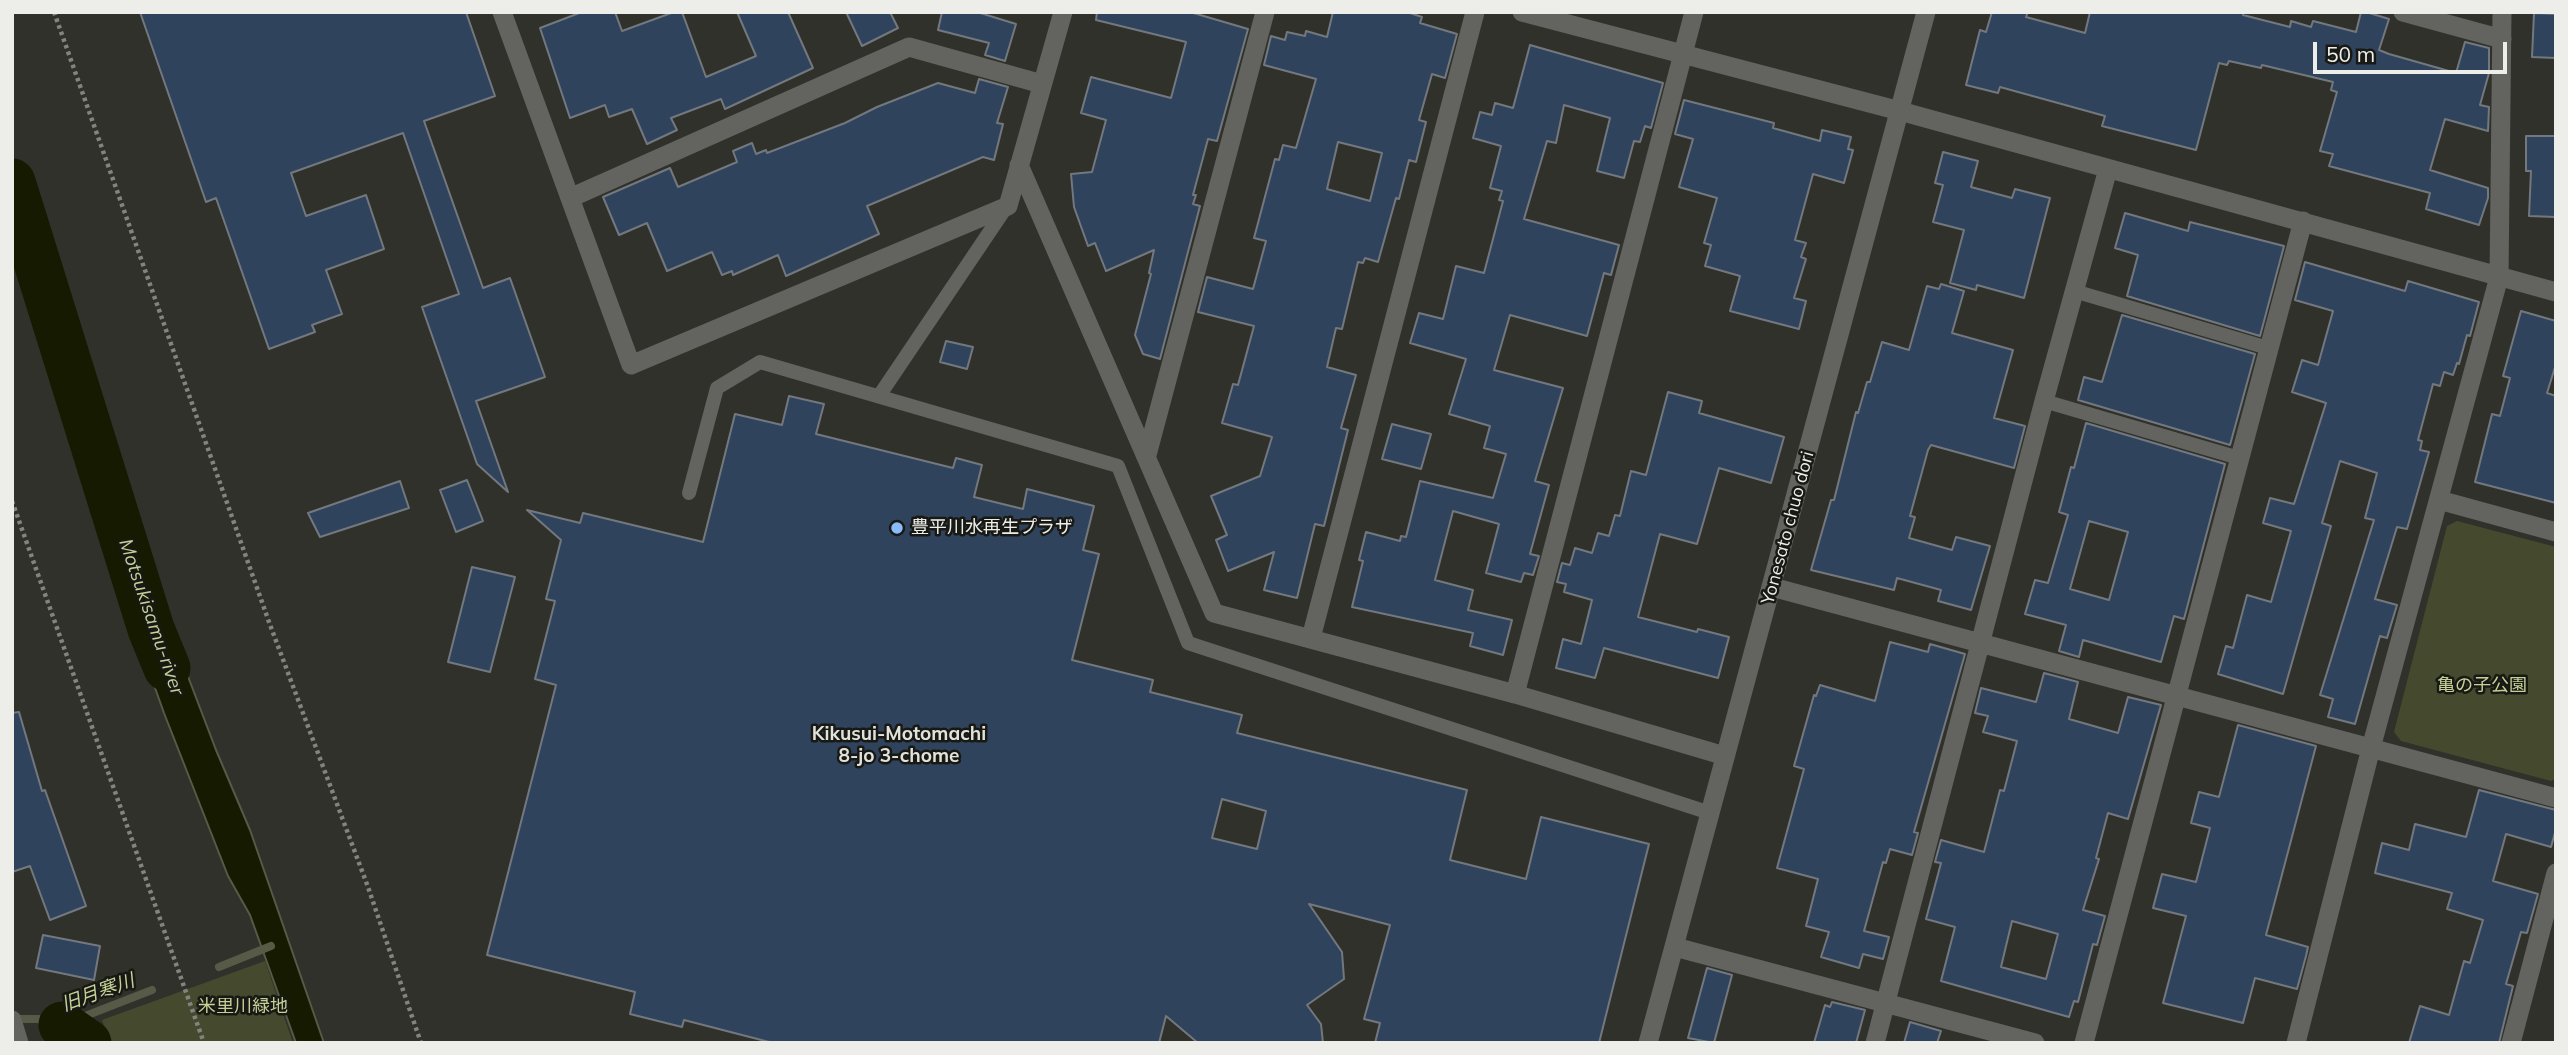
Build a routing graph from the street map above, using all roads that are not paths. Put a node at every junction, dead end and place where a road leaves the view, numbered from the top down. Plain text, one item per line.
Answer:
1 (1063, 12) edge
2 (1265, 12) edge
3 (1475, 12) edge
4 (1522, 12) edge
5 (1694, 12) edge
6 (1926, 12) edge
7 (2403, 12) edge
8 (2502, 12) edge
9 (504, 13) edge
10 (2502, 38) junction
11 (1682, 55) junction
12 (1042, 84) junction
13 (1900, 111) junction
14 (1019, 165) junction
15 (2108, 169) junction
16 (570, 198) junction
17 (1008, 206) junction
18 (2303, 221) junction
19 (2499, 277) junction
20 (2074, 291) junction
21 (2556, 292) edge
22 (2268, 348) junction
23 (878, 396) junction
24 (2044, 401) junction
25 (1147, 455) junction
26 (2239, 458) junction
27 (690, 493) dead end
28 (2439, 500) junction
29 (2556, 532) edge
30 (1772, 587) junction
31 (1311, 638) junction
32 (1980, 643) junction
33 (1515, 694) junction
34 (2178, 695) junction
35 (2371, 748) junction
36 (1725, 756) junction
37 (2556, 798) edge
38 (1710, 813) junction
39 (2556, 873) edge
40 (1675, 947) junction
41 (1886, 1003) junction
42 (12, 1020) edge
43 (19, 1043) edge
44 (1648, 1043) edge
45 (1875, 1043) edge
46 (2035, 1043) edge
47 (2084, 1043) edge
48 (2296, 1043) edge
49 (2511, 1043) edge

1 - 12 street
2 - 25 street
3 - 31 street
4 - 11 street
5 - 11 street
6 - 13 street, Yonesato chuo dori
7 - 10 street
8 - 10 street
9 - 16 street
10 - 19 street
11 - 13 street
11 - 33 street
12 - 14 street
12 - 16 street
13 - 15 street
13 - 30 street, Yonesato chuo dori
14 - 17 street
14 - 25 street
15 - 18 street
15 - 20 street
16 - 17 street
17 - 23 lane
18 - 19 street
18 - 22 street
19 - 21 street
19 - 28 street
20 - 22 lane
20 - 24 street
22 - 26 street
23 - 27 lane
23 - 38 lane
24 - 26 lane
24 - 32 street
25 - 31 street
26 - 34 street
28 - 29 street
28 - 35 street
30 - 32 street
30 - 36 street, Yonesato chuo dori
31 - 33 street
32 - 34 street
32 - 41 street
33 - 36 street
34 - 35 street
34 - 47 street
35 - 37 street
35 - 48 street
36 - 38 street, Yonesato chuo dori
38 - 40 street, Yonesato chuo dori
39 - 49 street
40 - 41 street
40 - 44 street, Yonesato chuo dori
41 - 45 street
41 - 46 street
42 - 43 street

